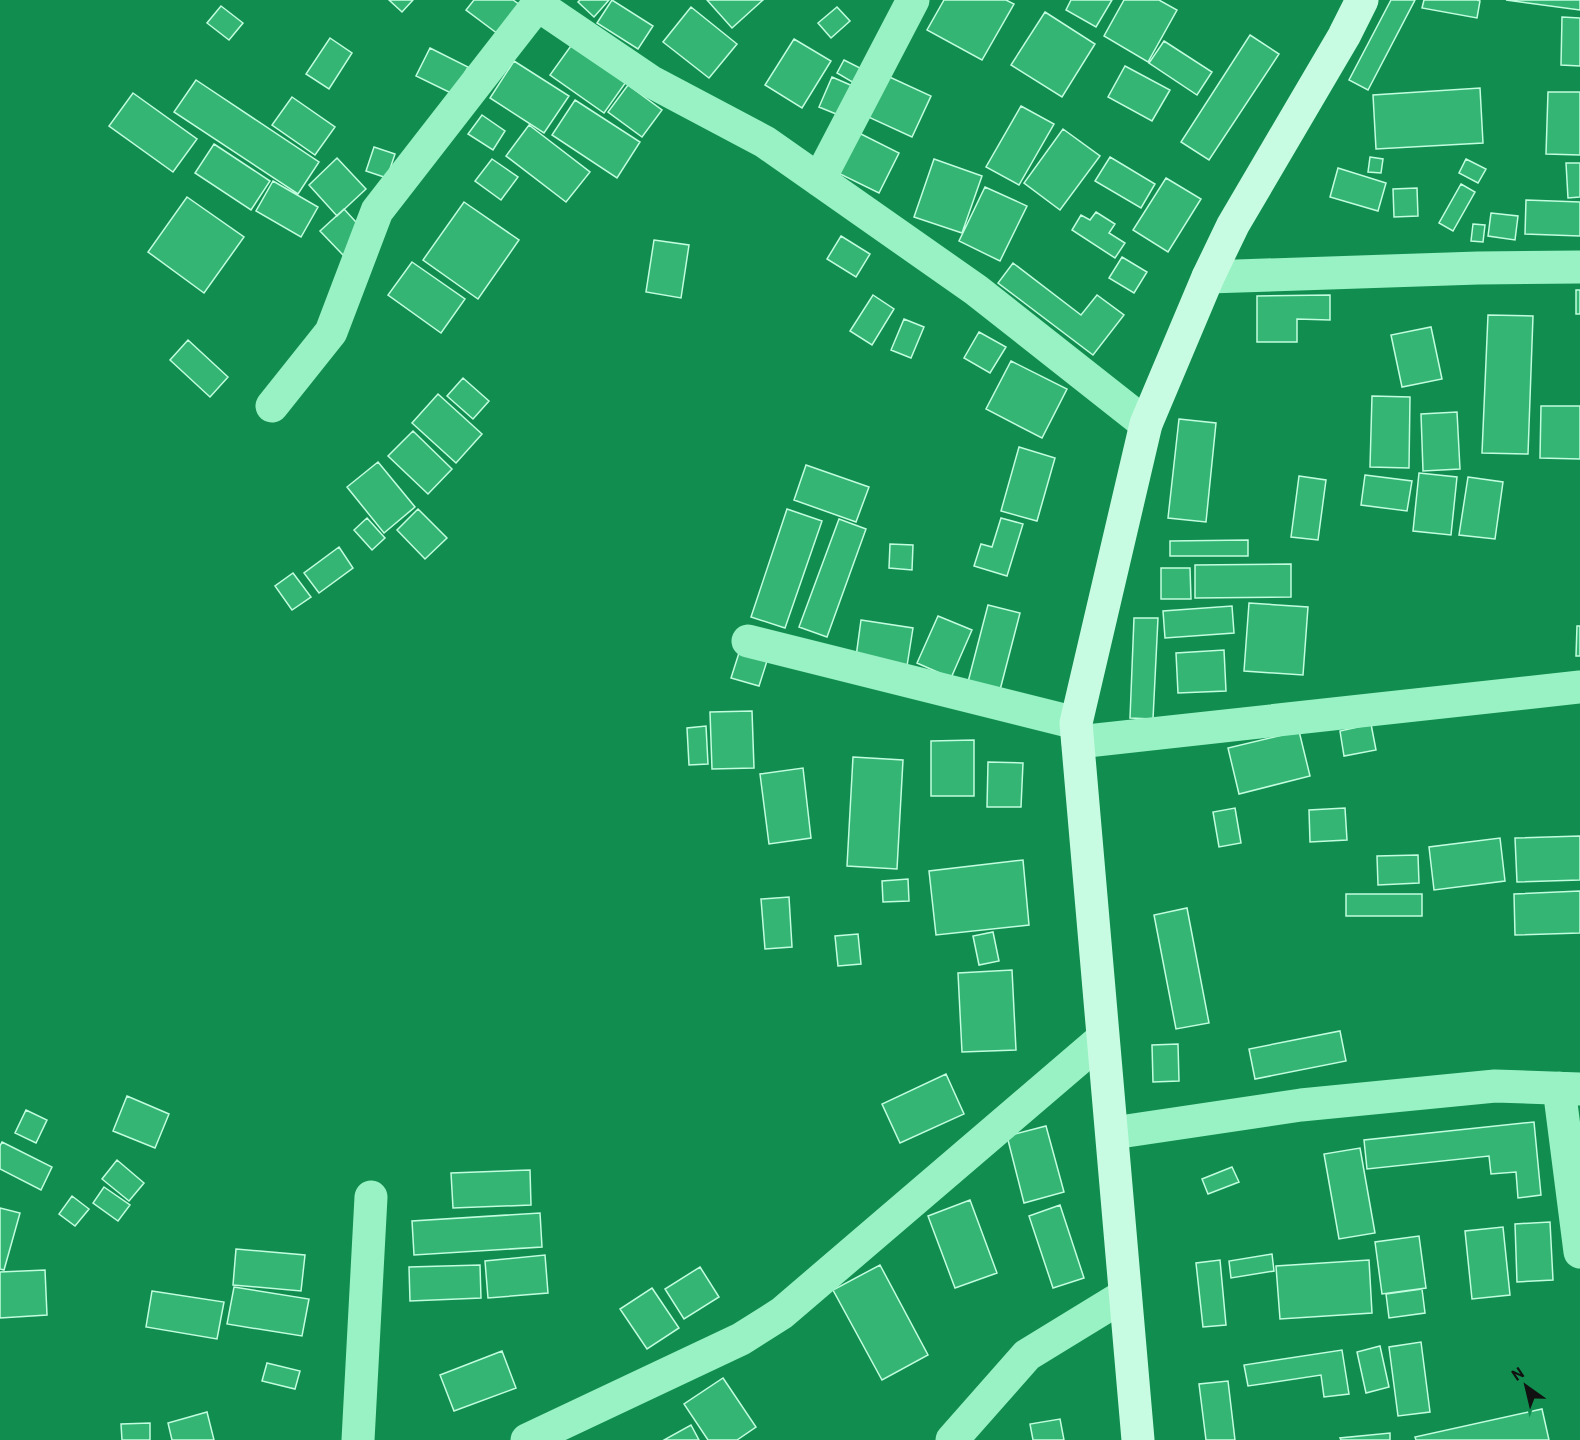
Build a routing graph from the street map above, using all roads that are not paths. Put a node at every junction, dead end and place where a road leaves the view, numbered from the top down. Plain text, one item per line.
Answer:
1 (914, 0) edge
2 (1362, 0) edge
3 (540, 2) edge
4 (819, 180) junction
5 (1580, 267) edge
6 (1208, 277) junction
7 (272, 406) dead end
8 (1146, 424) junction
9 (748, 641) dead end
10 (1580, 687) edge
11 (1077, 733) junction
12 (1102, 1039) junction
13 (1570, 1088) edge
14 (1113, 1133) junction
15 (370, 1197) dead end
16 (1580, 1252) edge
17 (1125, 1295) junction
18 (358, 1440) edge
19 (527, 1440) edge
20 (952, 1440) edge
21 (1138, 1440) edge

1 - 4 street
2 - 6 street
3 - 4 street
3 - 7 street
4 - 8 street
5 - 6 street
6 - 8 street
8 - 11 street
9 - 11 street
10 - 11 street
11 - 12 street
12 - 14 street
12 - 19 street
13 - 14 street
13 - 16 street
14 - 17 street
15 - 18 street
17 - 20 street
17 - 21 street

